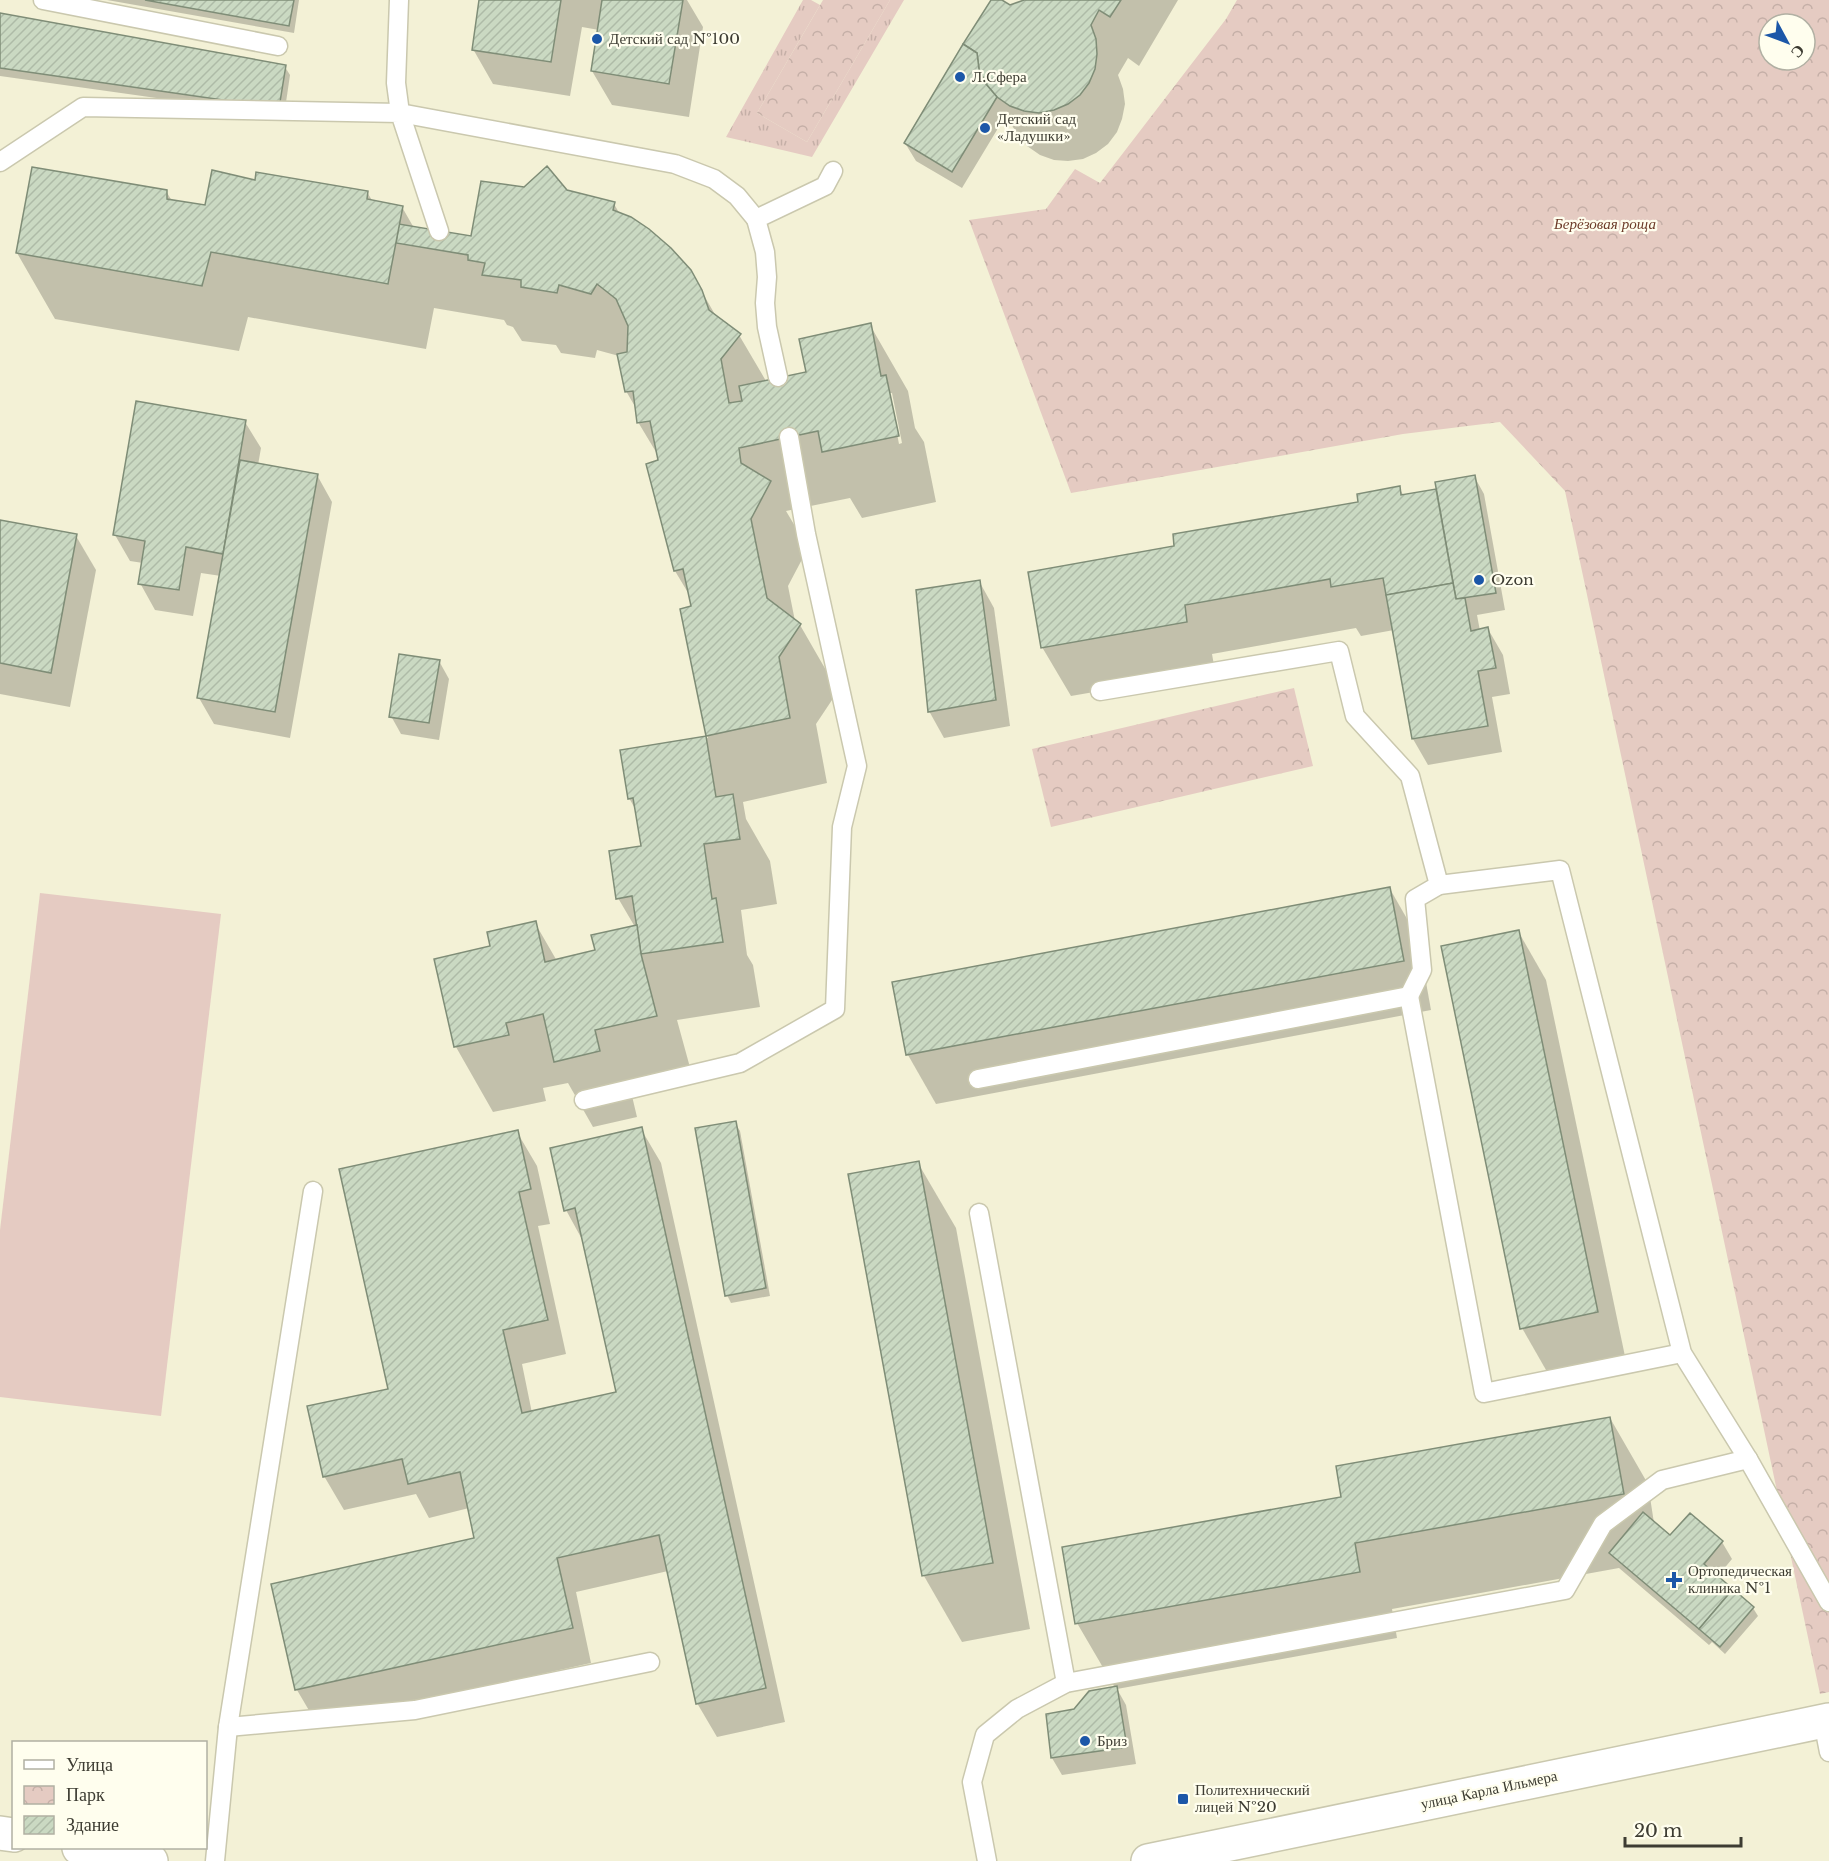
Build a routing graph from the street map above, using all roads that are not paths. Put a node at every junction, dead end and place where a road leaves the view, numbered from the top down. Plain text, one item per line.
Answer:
1 (43, 0) edge
2 (399, 0) edge
3 (278, 46) dead end
4 (400, 113) junction
5 (0, 162) edge
6 (833, 171) dead end
7 (756, 219) junction
8 (439, 231) dead end
9 (778, 377) dead end
10 (789, 437) dead end
11 (1100, 691) dead end
12 (1439, 885) junction
13 (1409, 996) junction
14 (978, 1079) dead end
15 (584, 1100) dead end
16 (313, 1191) dead end
17 (980, 1213) dead end
18 (1682, 1353) junction
19 (1748, 1459) junction
20 (1829, 1602) edge
21 (650, 1662) dead end
22 (1066, 1683) junction
23 (1826, 1720) edge
24 (228, 1727) junction
25 (1829, 1752) edge
26 (85, 1849) edge
27 (151, 1861) edge
28 (215, 1861) edge
29 (987, 1861) edge
30 (1148, 1861) edge

1 - 3 lane
2 - 4 lane
4 - 5 lane
4 - 7 lane
4 - 8 lane
6 - 7 lane
7 - 9 lane
10 - 15 lane
11 - 12 lane
12 - 13 lane
12 - 18 lane
13 - 14 lane
13 - 18 lane
16 - 24 lane
17 - 22 lane
18 - 19 lane
19 - 20 lane
19 - 22 lane
21 - 24 lane
22 - 29 lane
23 - 25 lane
23 - 30 street, улица Карла Ильмера
24 - 28 lane
26 - 27 street

